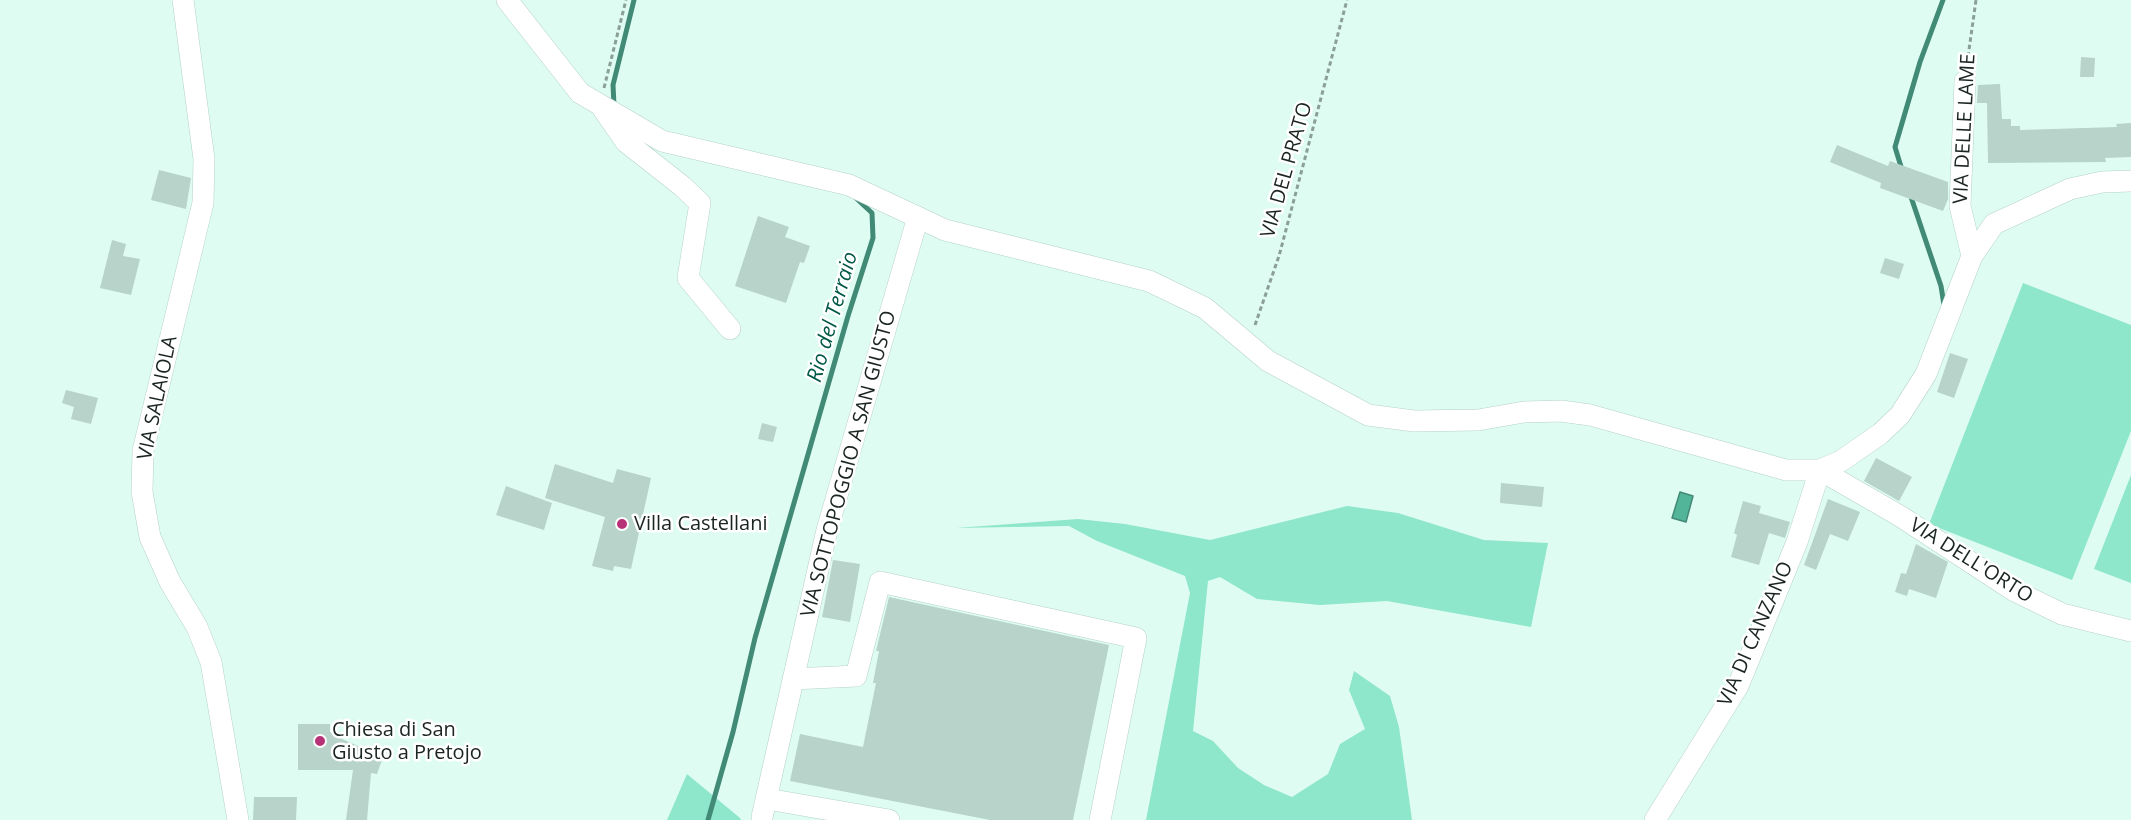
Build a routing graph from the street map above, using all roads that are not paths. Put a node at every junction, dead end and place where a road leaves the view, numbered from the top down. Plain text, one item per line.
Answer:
1 (183, 0) edge
2 (507, 0) edge
3 (1965, 81) road end
4 (599, 104) junction
5 (2131, 181) edge
6 (918, 217) junction
7 (1972, 256) junction
8 (730, 328) dead end
9 (1820, 470) junction
10 (2131, 631) edge
11 (794, 679) junction
12 (237, 820) edge
13 (889, 820) edge
14 (1100, 820) edge
15 (1654, 820) edge

1 - 12 street, VIA SALAIOLA
2 - 4 street
3 - 7 street, VIA DELLE LAME
4 - 6 street
4 - 8 street
5 - 7 street
6 - 9 street
6 - 11 street, VIA SOTTOPOGGIO A SAN GIUSTO
7 - 9 street
9 - 10 street, VIA DELL'ORTO
9 - 15 street, VIA DI CANZANO
11 - 13 street, VIA SOTTOPOGGIO A SAN GIUSTO
11 - 14 street

